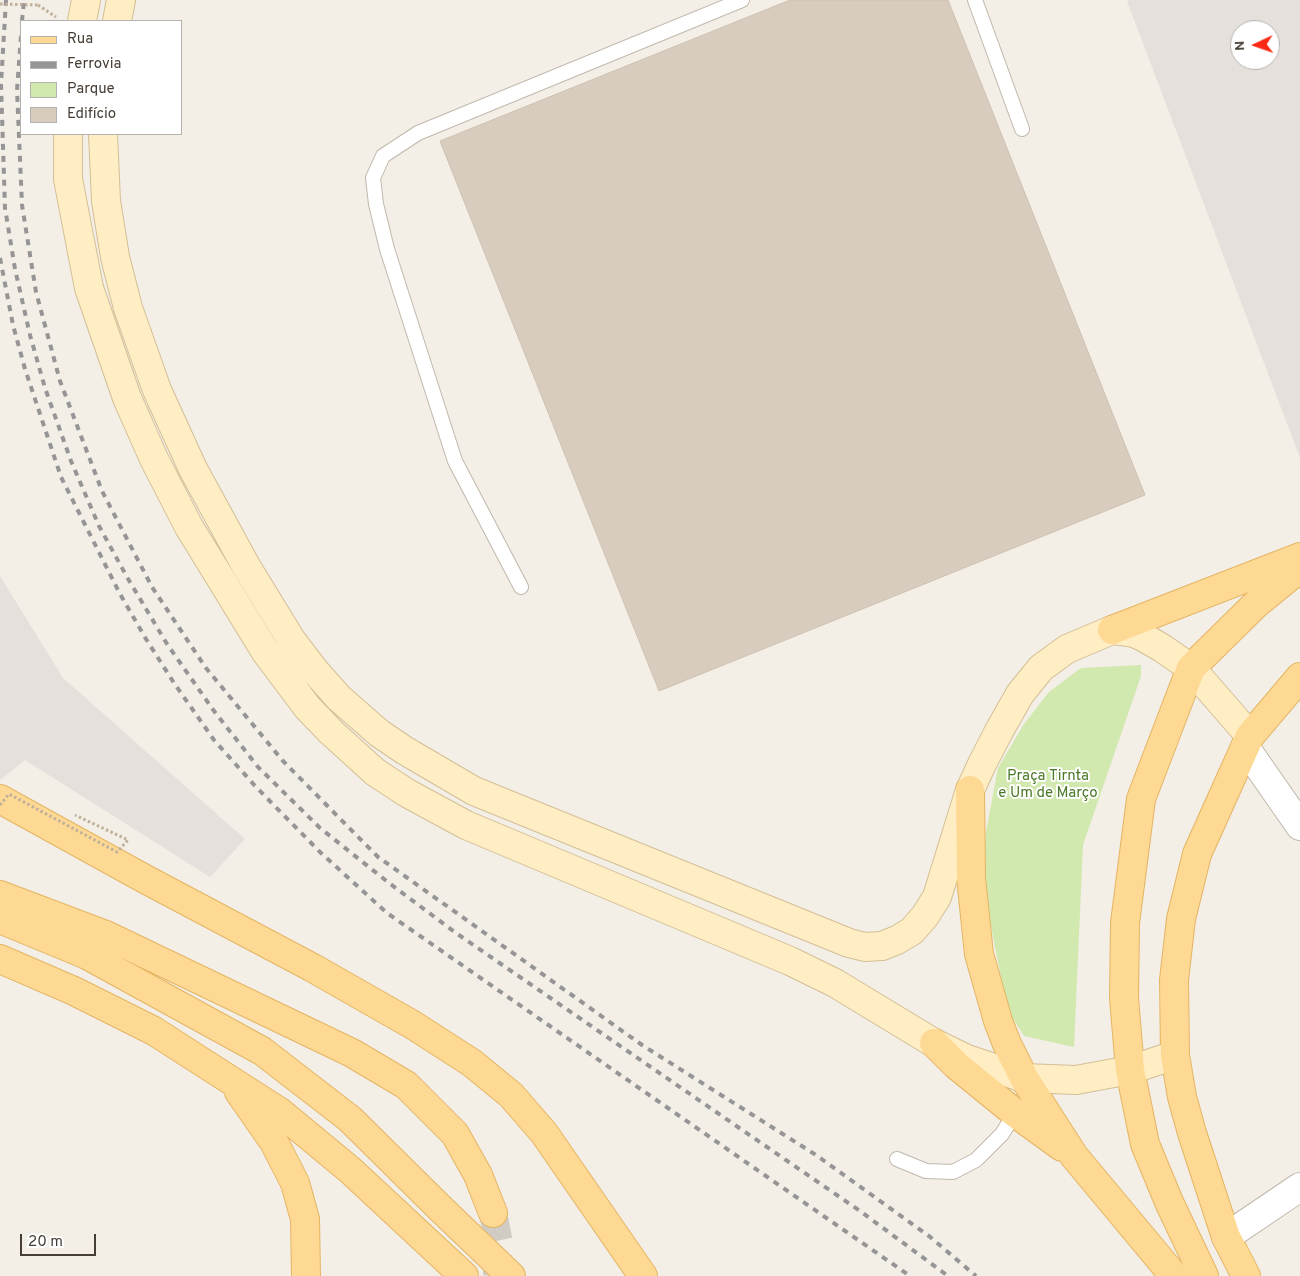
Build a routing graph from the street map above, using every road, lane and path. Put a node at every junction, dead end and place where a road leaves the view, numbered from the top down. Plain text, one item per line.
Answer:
1 (86, 0) edge
2 (121, 0) edge
3 (742, 0) edge
4 (975, 0) edge
5 (0, 4) edge
6 (61, 20) edge
7 (82, 20) edge
8 (117, 20) edge
9 (1022, 129) dead end
10 (68, 135) edge
11 (103, 135) edge
12 (1300, 557) edge
13 (1300, 568) edge
14 (521, 587) dead end
15 (1112, 630) junction
16 (1191, 668) junction
17 (1300, 677) edge
18 (1247, 742) junction
19 (970, 790) junction
20 (0, 799) edge
21 (0, 805) edge
22 (75, 815) dead end
23 (1300, 826) edge
24 (0, 895) edge
25 (0, 919) edge
26 (0, 959) edge
27 (934, 1043) junction
28 (1175, 1055) junction
29 (1130, 1070) junction
30 (229, 1078) junction
31 (1024, 1078) junction
32 (1015, 1113) junction
33 (1074, 1156) junction
34 (897, 1159) dead end
35 (1300, 1186) edge
36 (493, 1212) tunnel mouth
37 (1226, 1237) junction
38 (306, 1276) edge
39 (464, 1276) edge
40 (511, 1276) edge
41 (643, 1276) edge
42 (1174, 1276) edge
43 (1204, 1276) edge
44 (1246, 1276) edge

1 - 7 main road
2 - 8 main road
3 - 14 lane
4 - 9 lane
5 - 6 path, bridge
10 - 27 main road
11 - 19 main road
12 - 15 main road
13 - 16 main road
15 - 16 main road
15 - 19 main road
16 - 18 main road
16 - 29 main road
17 - 18 main road
18 - 23 street
18 - 28 main road
19 - 31 main road
20 - 41 main road
21 - 22 path, bridge
24 - 36 main road
25 - 40 main road
26 - 30 main road
27 - 31 main road
27 - 32 main road
28 - 29 main road
28 - 37 main road
29 - 31 main road
29 - 43 main road
30 - 38 main road
30 - 39 main road
31 - 33 main road
32 - 33 main road
32 - 34 lane
33 - 42 main road
35 - 37 street
37 - 44 main road

